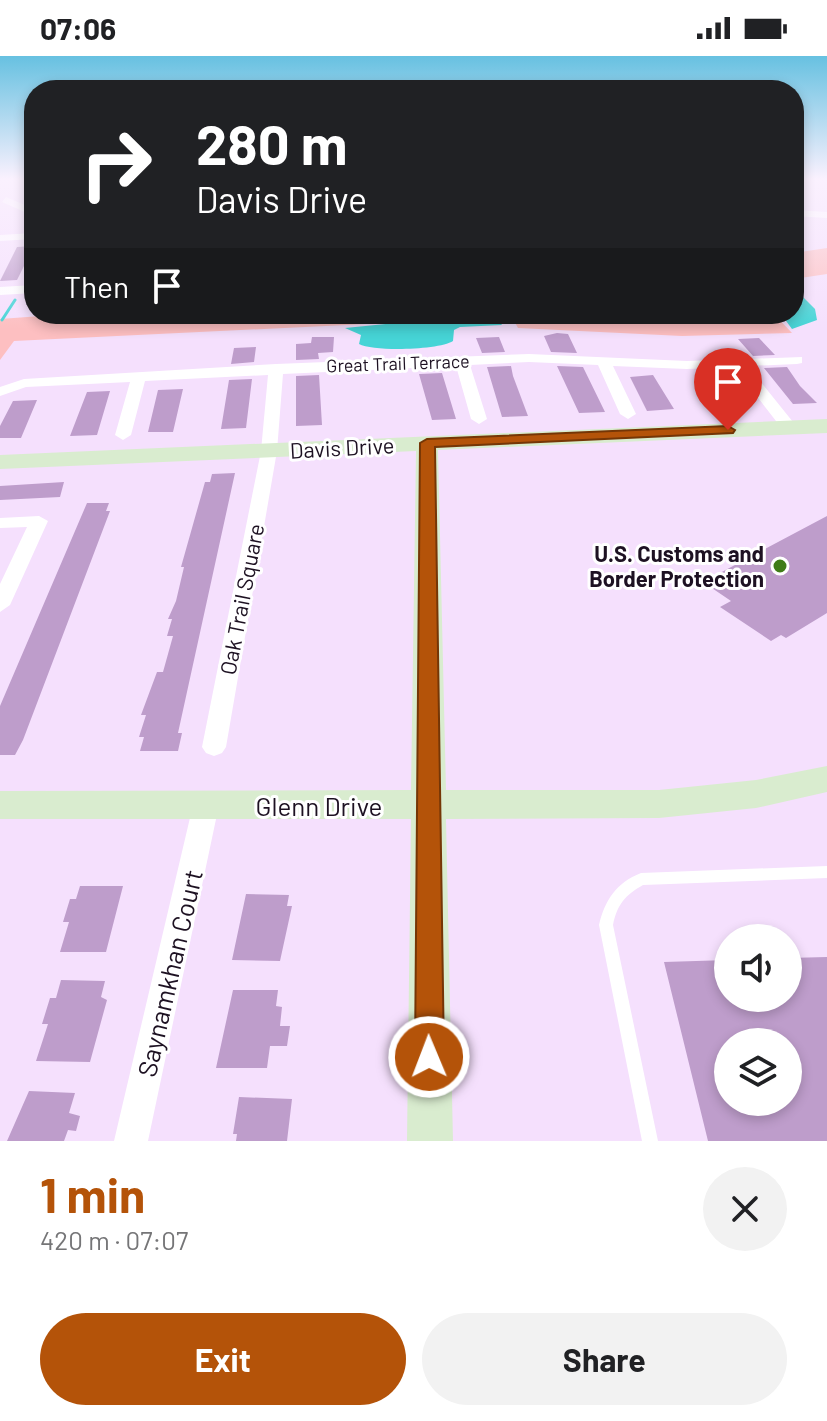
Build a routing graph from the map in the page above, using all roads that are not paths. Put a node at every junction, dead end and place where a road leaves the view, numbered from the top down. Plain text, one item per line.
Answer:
1 (24, 237) edge
2 (0, 238) edge
3 (24, 290) edge
4 (0, 291) edge
5 (797, 360) dead end
6 (462, 361) junction
7 (605, 361) junction
8 (738, 363) junction
9 (276, 368) junction
10 (139, 376) junction
11 (0, 392) edge
12 (628, 414) dead end
13 (479, 419) dead end
14 (827, 426) edge
15 (789, 427) junction
16 (123, 435) dead end
17 (427, 443) junction
18 (269, 451) junction
19 (0, 462) edge
20 (0, 523) edge
21 (0, 605) edge
22 (214, 747) dead end
23 (827, 779) edge
24 (427, 804) junction
25 (0, 805) edge
26 (206, 805) junction
27 (827, 872) edge
28 (131, 1141) edge
29 (430, 1141) edge
30 (650, 1141) edge

1 - 2 street
3 - 4 street
5 - 8 street, Great Trail Terrace
6 - 7 street, Great Trail Terrace
6 - 9 street, Great Trail Terrace
6 - 13 street
7 - 8 street, Great Trail Terrace
7 - 12 street
8 - 15 street
9 - 10 street, Great Trail Terrace
9 - 18 street, Oak Trail Square
10 - 11 street, Great Trail Terrace
10 - 16 street
14 - 15 street, Davis Drive
15 - 17 street, Davis Drive
17 - 18 street, Davis Drive
17 - 24 street
18 - 19 street, Davis Drive
18 - 22 street, Oak Trail Square
20 - 21 street
23 - 24 street, Glenn Drive
24 - 26 street, Glenn Drive
24 - 29 street
25 - 26 street, Glenn Drive
26 - 28 street, Saynamkhan Court
27 - 30 lane

